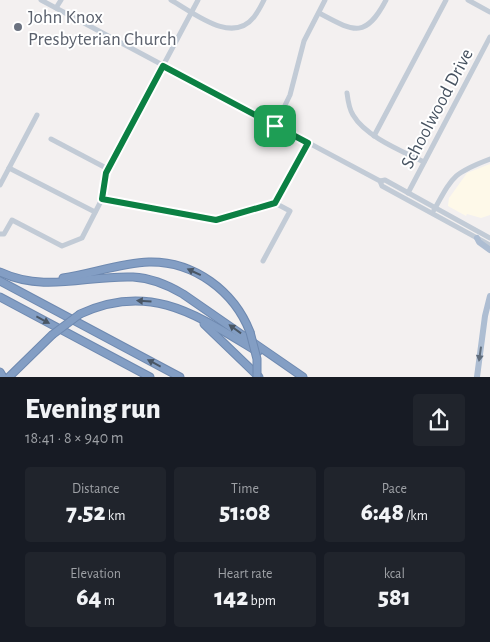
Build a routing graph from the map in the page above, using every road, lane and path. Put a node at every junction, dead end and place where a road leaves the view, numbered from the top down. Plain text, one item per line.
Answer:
1 (41, 0) edge
2 (60, 0) edge
3 (171, 0) edge
4 (198, 0) edge
5 (264, 0) edge
6 (326, 0) edge
7 (386, 0) edge
8 (446, 0) edge
9 (468, 0) edge
10 (56, 8) junction
11 (192, 12) junction
12 (490, 12) edge
13 (319, 13) junction
14 (490, 37) edge
15 (163, 66) junction
16 (347, 93) dead end
17 (37, 114) dead end
18 (275, 126) junction
19 (374, 136) junction
20 (50, 139) dead end
21 (308, 143) junction
22 (490, 159) edge
23 (424, 162) junction
24 (9, 168) junction
25 (108, 169) junction
26 (380, 181) junction
27 (0, 185) edge
28 (408, 193) junction
29 (102, 199) junction
30 (275, 203) junction
31 (434, 210) junction
32 (95, 212) junction
33 (0, 234) edge
34 (477, 238) junction
35 (490, 238) edge
36 (490, 245) edge
37 (490, 250) edge
38 (263, 261) dead end
39 (0, 272) edge
40 (0, 281) edge
41 (40, 282) junction
42 (490, 296) edge
43 (0, 297) edge
44 (191, 314) junction
45 (0, 372) edge
46 (3, 377) edge
47 (9, 377) edge
48 (150, 377) edge
49 (180, 377) edge
50 (258, 377) edge
51 (298, 377) edge
52 (304, 377) edge
53 (477, 377) edge

1 - 10 street
2 - 10 street
3 - 11 street
4 - 11 street
5 - 11 street
6 - 13 street
7 - 13 street
8 - 19 street
9 - 12 street
10 - 15 street
11 - 15 street
13 - 18 street
14 - 23 street, Schoolwood Drive
15 - 18 street
15 - 25 street
16 - 19 street
17 - 24 street
18 - 21 street
19 - 23 street
20 - 25 street
21 - 26 street
21 - 30 street
22 - 31 street
23 - 28 street, Schoolwood Drive
24 - 27 street
24 - 32 street
25 - 29 street
26 - 28 street
26 - 31 street
28 - 31 street
29 - 30 street
29 - 32 street
30 - 38 street
31 - 34 street
31 - 35 street
32 - 33 street
34 - 36 street
34 - 37 main road
39 - 41 highway
49 -> 40 highway
50 -> 41 highway, bridge
52 -> 41 highway
42 -> 53 main road
43 -> 48 highway
44 -> 47 highway, bridge
44 - 50 highway
44 - 51 highway
45 - 46 highway

